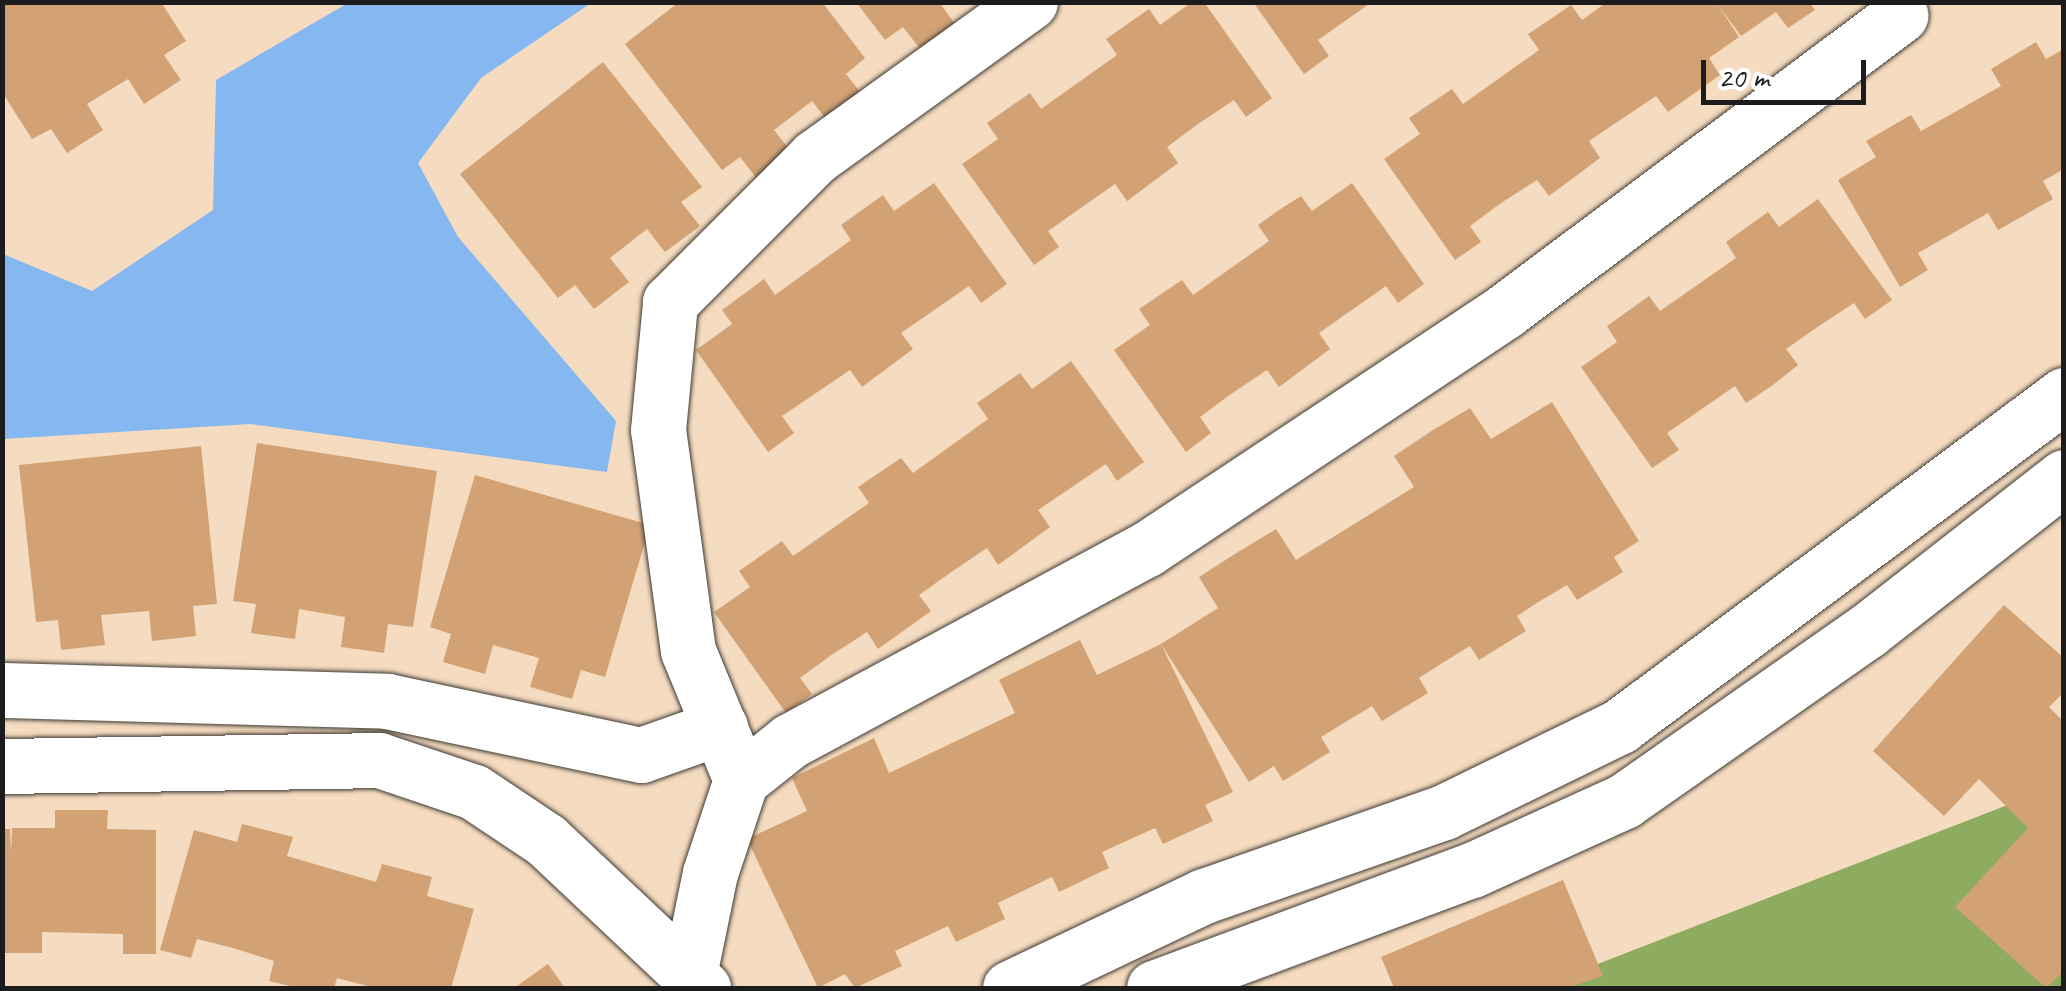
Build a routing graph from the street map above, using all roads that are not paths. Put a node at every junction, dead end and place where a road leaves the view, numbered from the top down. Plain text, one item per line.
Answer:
1 (1030, 2) edge
2 (1904, 7) edge
3 (2064, 394) edge
4 (2064, 477) edge
5 (2, 690) edge
6 (720, 727) junction
7 (2, 766) edge
8 (740, 780) junction
9 (696, 982) edge
10 (1010, 988) edge
11 (1154, 988) edge

1 - 6 street
2 - 8 street
3 - 10 street
4 - 11 street
5 - 6 street
6 - 8 street
7 - 9 street
8 - 9 street

